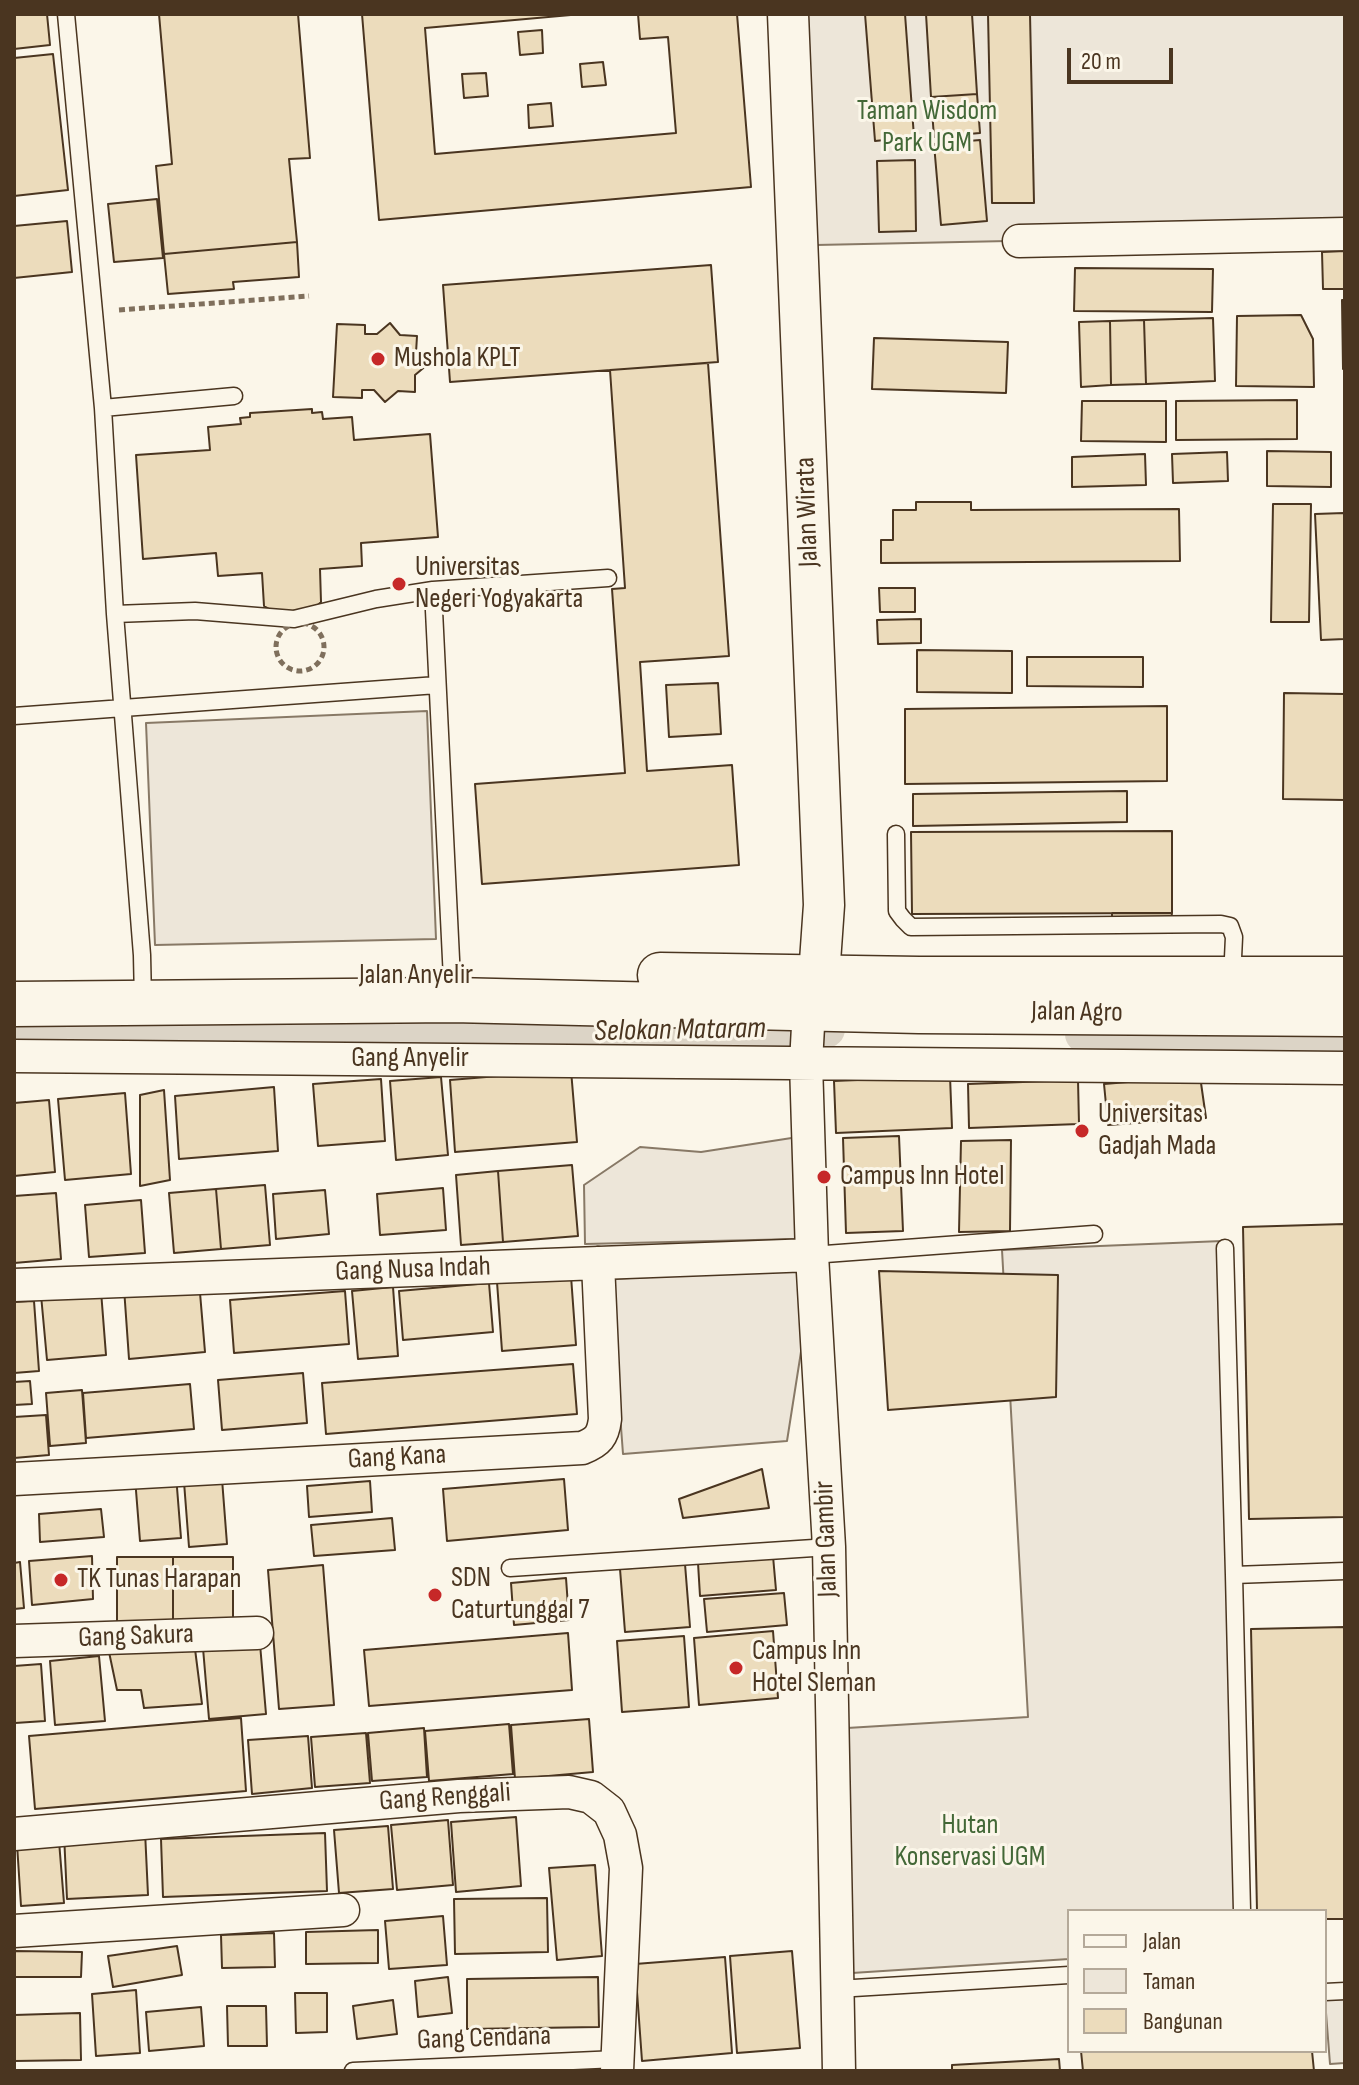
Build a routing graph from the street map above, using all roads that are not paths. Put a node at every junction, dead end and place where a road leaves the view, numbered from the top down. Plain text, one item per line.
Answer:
1 (66, 14) edge
2 (788, 14) edge
3 (1345, 234) edge
4 (1019, 241) dead end
5 (234, 396) dead end
6 (103, 408) junction
7 (608, 578) dead end
8 (433, 590) junction
9 (115, 614) junction
10 (437, 685) junction
11 (122, 707) junction
12 (14, 716) edge
13 (896, 834) dead end
14 (14, 974) edge
15 (1345, 979) edge
16 (1232, 980) junction
17 (452, 988) junction
18 (142, 989) junction
19 (812, 1002) junction
20 (14, 1004) edge
21 (1345, 1014) edge
22 (14, 1056) edge
23 (806, 1059) junction
24 (1345, 1068) edge
25 (1094, 1234) dead end
26 (1225, 1248) dead end
27 (812, 1255) junction
28 (598, 1263) junction
29 (14, 1285) edge
30 (14, 1479) edge
31 (829, 1547) junction
32 (510, 1568) dead end
33 (1345, 1571) edge
34 (1234, 1575) junction
35 (257, 1633) dead end
36 (14, 1641) edge
37 (14, 1834) edge
38 (1242, 1909) edge
39 (343, 1910) dead end
40 (14, 1931) edge
41 (1067, 1975) edge
42 (837, 1989) junction
43 (617, 2065) edge
44 (353, 2071) edge
45 (839, 2071) edge

1 - 6 lane
2 - 19 street, Jalan Wirata
3 - 4 street
5 - 6 lane
6 - 9 lane
7 - 8 lane
8 - 9 lane
8 - 10 lane
9 - 11 lane
10 - 11 lane
10 - 17 lane
11 - 12 lane
11 - 18 lane
13 - 16 lane
14 - 18 main road, Jalan Anyelir
15 - 16 main road, Jalan Agro
16 - 19 main road, Jalan Agro
17 - 18 main road, Jalan Anyelir
17 - 19 main road, Jalan Anyelir
18 - 20 main road, Jalan Anyelir
19 - 21 main road, Jalan Agro
19 - 23 street, Jalan Gambir
22 - 23 street, Gang Anyelir
23 - 24 street, Gang Anyelir
23 - 27 street, Jalan Gambir
25 - 27 lane
26 - 34 lane
27 - 28 street, Gang Nusa Indah
27 - 31 street, Jalan Gambir
28 - 29 street, Gang Nusa Indah
28 - 30 street, Gang Kana
31 - 32 lane
31 - 42 street, Jalan Gambir
33 - 34 lane
34 - 38 lane
35 - 36 street, Gang Sakura
37 - 43 street, Gang Renggali
39 - 40 street
41 - 42 lane
42 - 45 street, Jalan Gambir
43 - 44 lane, Gang Cendana

